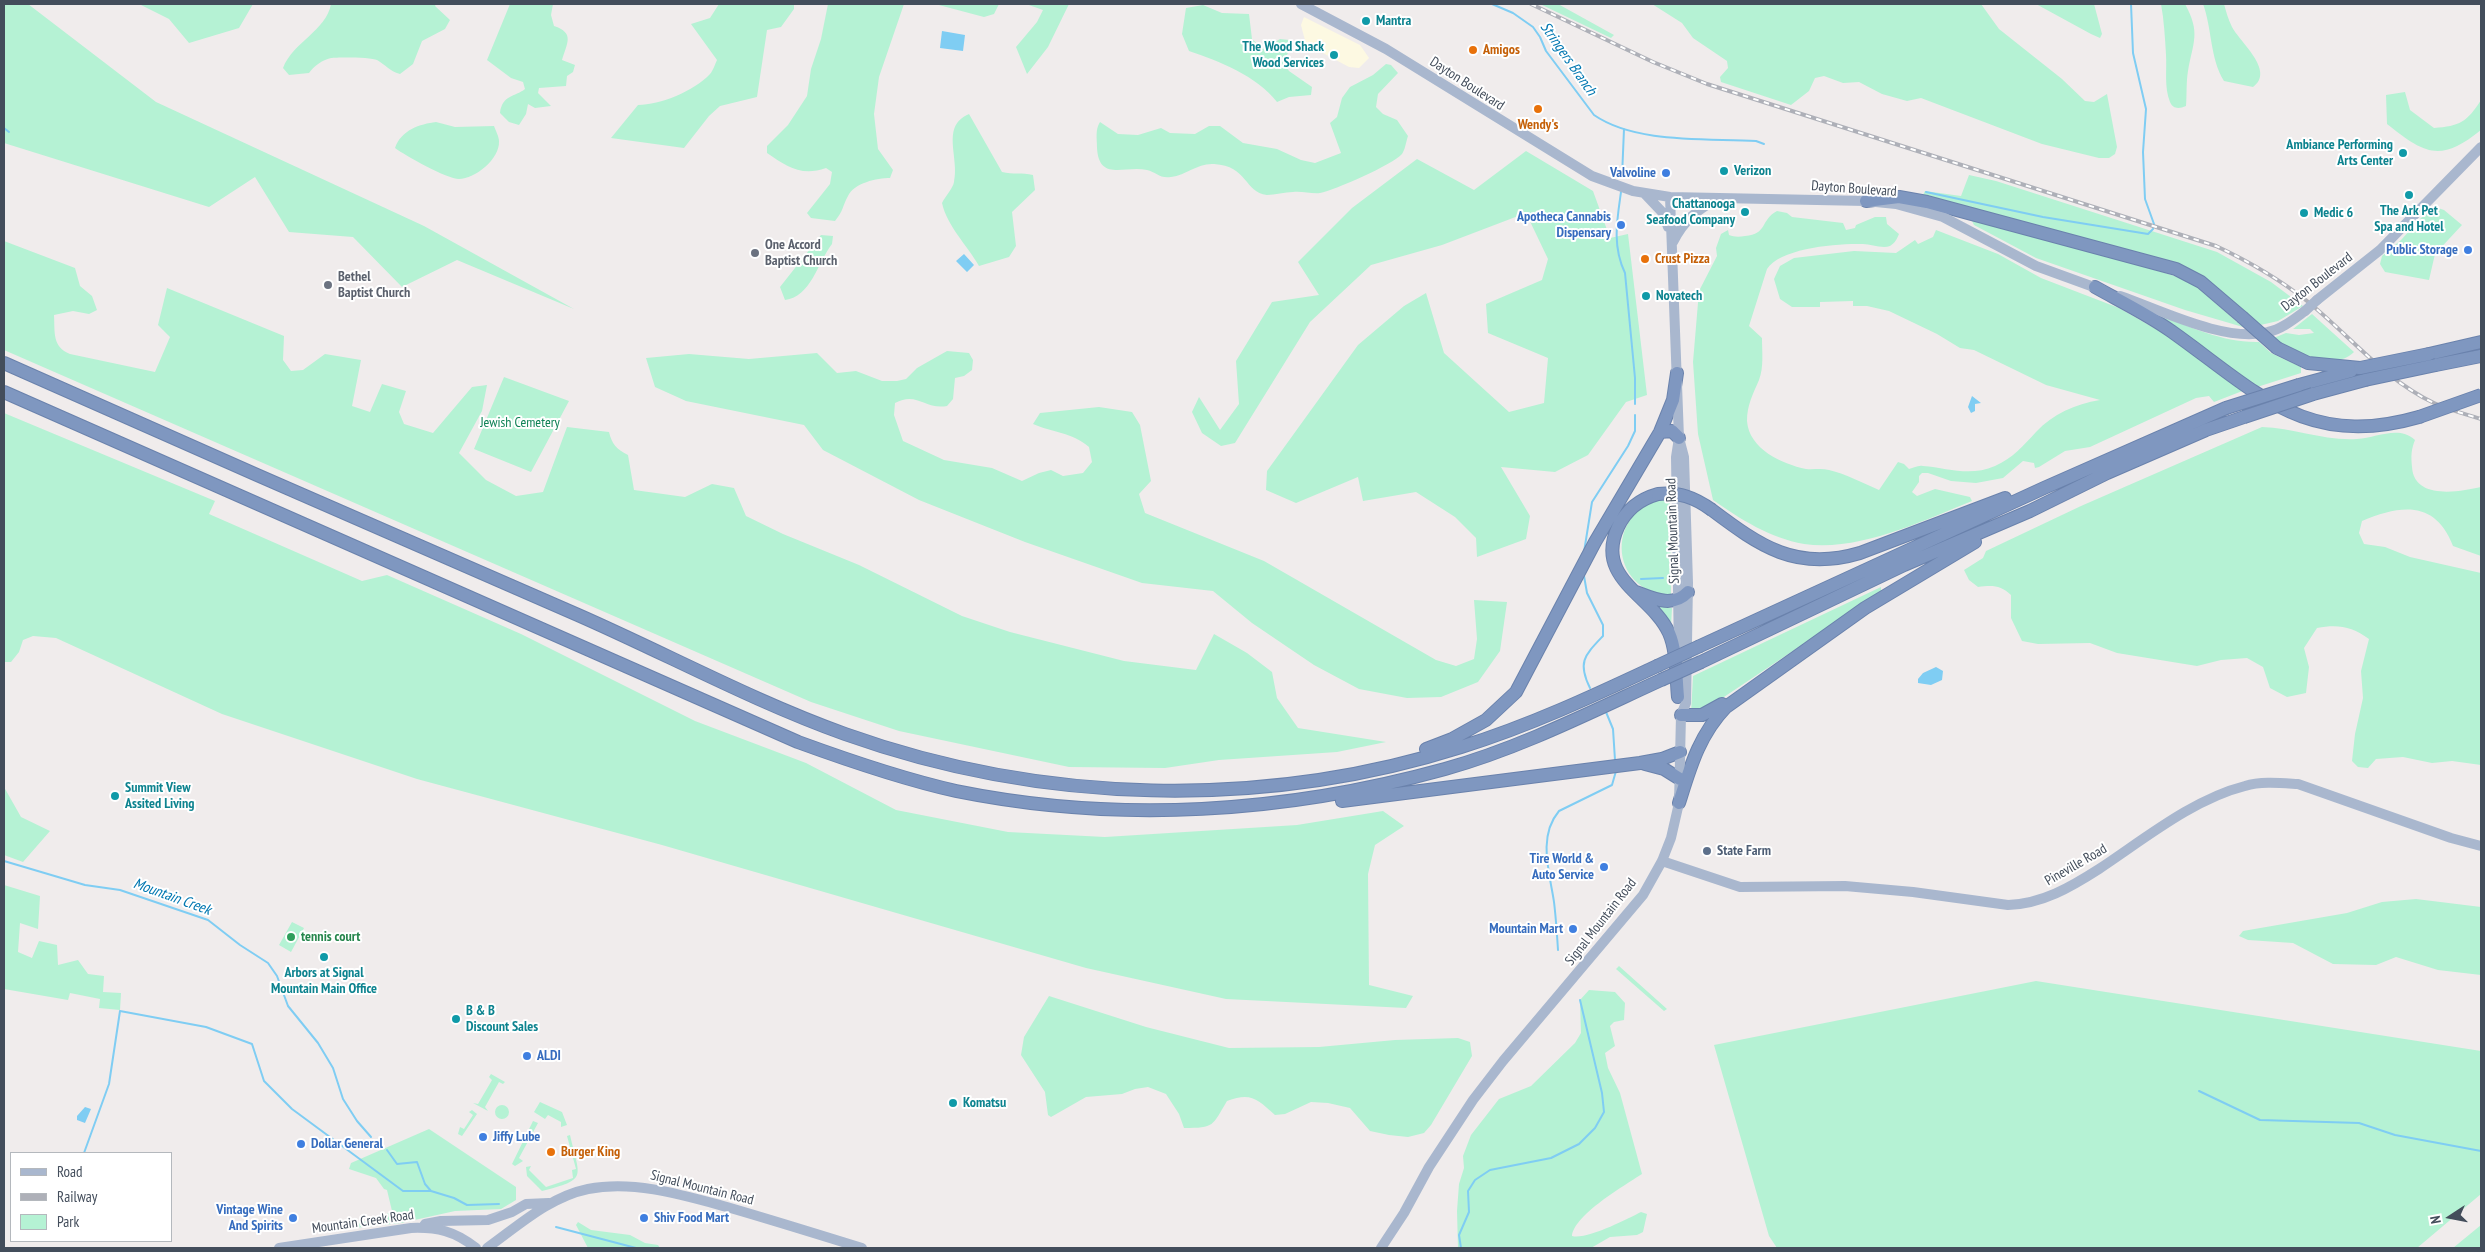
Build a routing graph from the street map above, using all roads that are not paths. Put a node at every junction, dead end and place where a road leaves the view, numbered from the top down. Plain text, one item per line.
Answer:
1 (1301, 4) edge
2 (2481, 147) edge
3 (1645, 194) junction
4 (1670, 197) junction
5 (1718, 199) junction
6 (1866, 200) junction
7 (1672, 242) junction
8 (2095, 287) junction
9 (2481, 342) edge
10 (2481, 356) edge
11 (4, 363) edge
12 (1677, 373) junction
13 (2363, 374) junction
14 (4, 392) edge
15 (2481, 395) edge
16 (1660, 432) junction
17 (1679, 438) junction
18 (2044, 488) junction
19 (2030, 511) junction
20 (1631, 590) junction
21 (1684, 596) junction
22 (1783, 665) junction
23 (1678, 697) junction
24 (1681, 715) junction
25 (1680, 752) junction
26 (1640, 763) junction
27 (1387, 767) junction
28 (1680, 779) junction
29 (1322, 797) junction
30 (1679, 803) junction
31 (2481, 846) edge
32 (1662, 861) junction
33 (550, 1203) junction
34 (411, 1228) junction
35 (279, 1248) edge
36 (476, 1248) edge
37 (487, 1248) edge
38 (862, 1248) edge
39 (1381, 1248) edge

1 - 3 main road, Dayton Boulevard
2 - 8 main road, Dayton Boulevard, bridge
3 - 4 main road, Dayton Boulevard
3 - 7 main road
4 - 5 main road, Dayton Boulevard
4 - 7 main road, Signal Mountain Road
5 - 6 main road, Dayton Boulevard
5 - 7 main road
6 - 8 main road, Dayton Boulevard
6 - 13 highway, bridge
7 - 12 main road, Signal Mountain Road
8 - 15 highway, bridge
9 - 13 highway, bridge
10 - 13 highway, bridge
11 - 27 highway
12 - 16 highway
12 - 17 main road, Signal Mountain Road
13 - 18 highway, bridge
13 - 19 highway, bridge
14 - 29 highway
16 - 17 highway
16 - 27 highway
17 - 21 main road, Signal Mountain Road
18 - 20 highway, bridge
18 - 27 highway, bridge
19 - 22 highway
19 - 29 highway, bridge
20 - 21 highway
20 - 23 highway
21 - 23 main road, Signal Mountain Road
21 - 24 main road, Signal Mountain Road
22 - 24 highway
22 - 30 highway
23 - 24 main road, Signal Mountain Road
24 - 25 main road, Signal Mountain Road
25 - 26 highway
25 - 28 main road, Signal Mountain Road
26 - 28 highway
26 - 29 highway
28 - 30 main road, Signal Mountain Road
30 - 32 main road, Signal Mountain Road
31 - 32 main road, Pineville Road
32 - 39 main road, Signal Mountain Road
33 - 34 main road
33 - 37 main road, Signal Mountain Road
33 - 38 main road, Signal Mountain Road
34 - 35 main road, Mountain Creek Road
34 - 36 main road, Mountain Creek Road

